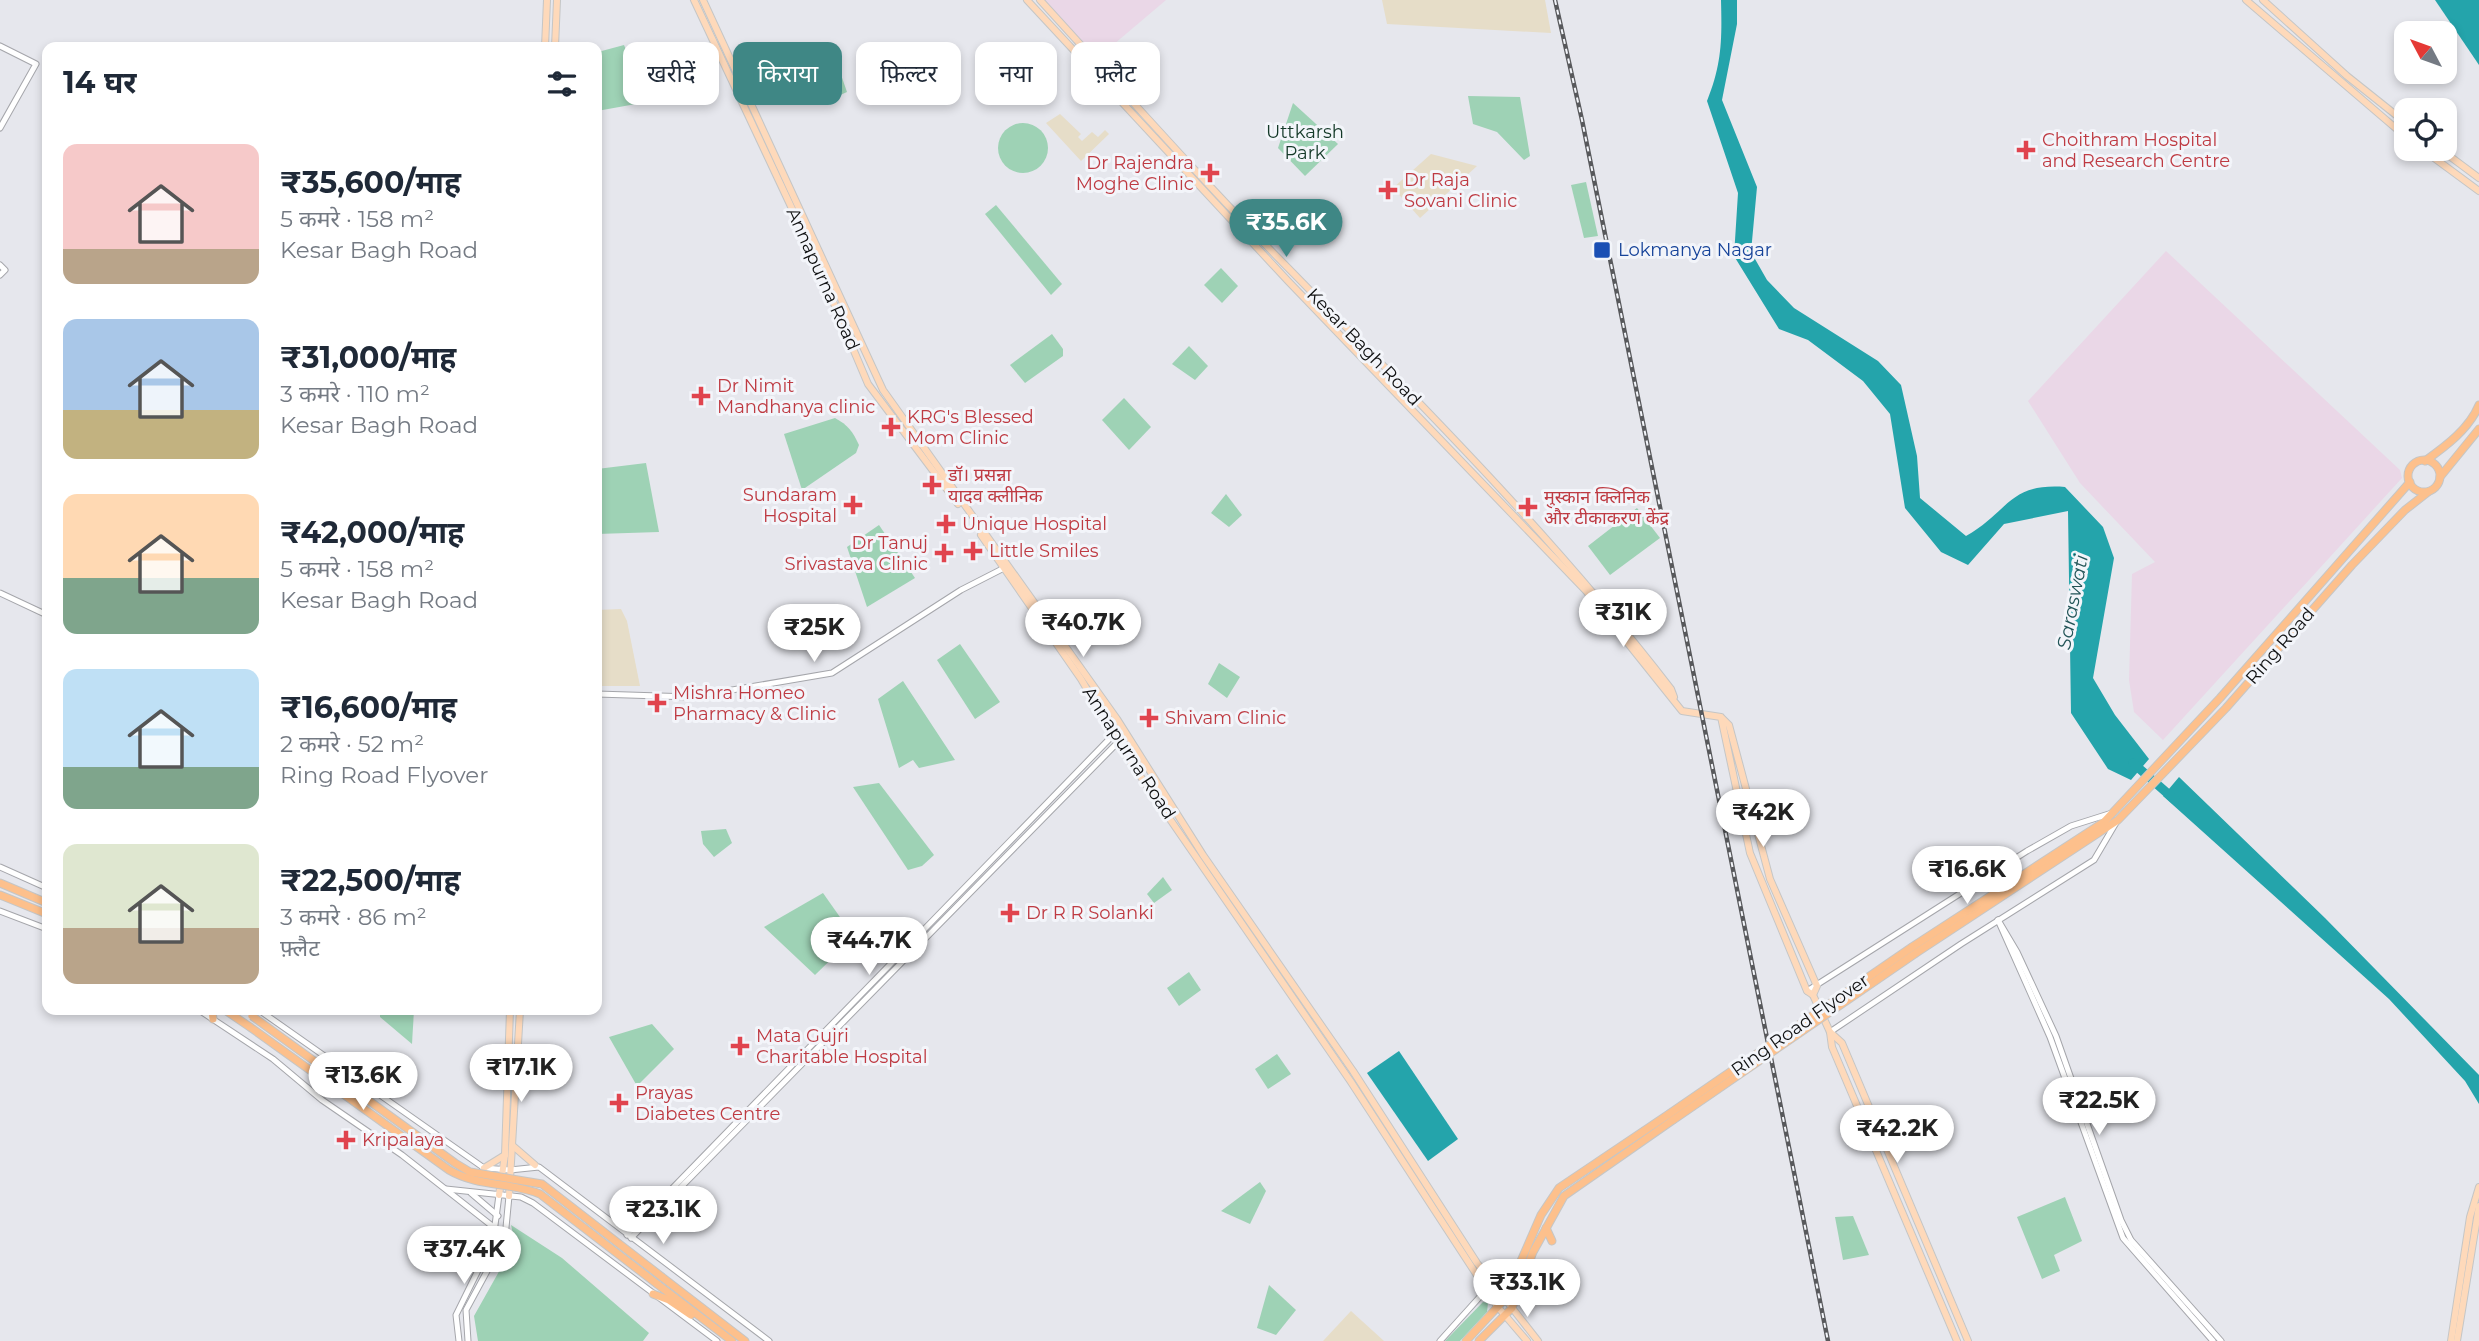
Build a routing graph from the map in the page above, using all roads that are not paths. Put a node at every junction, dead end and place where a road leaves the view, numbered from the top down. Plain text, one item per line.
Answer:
1 (547, 0) edge
2 (556, 0) edge
3 (694, 0) edge
4 (702, 0) edge
5 (1028, 0) edge
6 (1040, 0) edge
7 (2246, 0) edge
8 (2263, 0) edge
9 (555, 32) junction
10 (546, 33) junction
11 (545, 42) edge
12 (555, 42) edge
13 (0, 46) edge
14 (2394, 113) edge
15 (2394, 127) edge
16 (0, 128) edge
17 (2438, 161) edge
18 (2456, 161) edge
19 (2479, 178) edge
20 (2479, 191) edge
21 (0, 265) edge
22 (0, 275) edge
23 (2479, 405) edge
24 (2479, 429) edge
25 (2425, 461) junction
26 (2440, 477) junction
27 (2410, 482) junction
28 (2428, 492) junction
29 (1543, 540) junction
30 (1006, 567) junction
31 (0, 593) edge
32 (42, 613) edge
33 (602, 694) edge
34 (1721, 717) junction
35 (1121, 727) junction
36 (1114, 735) junction
37 (1125, 735) junction
38 (1118, 742) junction
39 (2111, 813) junction
40 (2118, 820) junction
41 (1200, 857) junction
42 (0, 867) edge
43 (0, 883) edge
44 (42, 886) edge
45 (0, 895) edge
46 (1989, 898) junction
47 (42, 901) edge
48 (0, 911) edge
49 (42, 913) edge
50 (1998, 920) junction
51 (42, 927) edge
52 (1914, 950) junction
53 (880, 979) junction
54 (1816, 983) junction
55 (1810, 993) junction
56 (207, 1015) edge
57 (213, 1015) edge
58 (232, 1015) edge
59 (258, 1015) edge
60 (258, 1015) edge
61 (510, 1015) edge
62 (520, 1015) edge
63 (213, 1019) junction
64 (1830, 1032) junction
65 (513, 1146) junction
66 (505, 1155) junction
67 (535, 1165) junction
68 (484, 1168) junction
69 (502, 1170) junction
70 (510, 1170) junction
71 (2479, 1187) edge
72 (446, 1189) junction
73 (470, 1192) junction
74 (499, 1195) junction
75 (509, 1196) junction
76 (2479, 1206) edge
77 (498, 1216) junction
78 (1546, 1228) junction
79 (496, 1229) junction
80 (629, 1237) junction
81 (1552, 1241) dead end
82 (2135, 1249) junction
83 (1519, 1265) junction
84 (1486, 1276) junction
85 (659, 1280) junction
86 (1486, 1290) junction
87 (653, 1294) junction
88 (1504, 1300) junction
89 (1497, 1306) junction
90 (1512, 1308) junction
91 (1505, 1315) junction
92 (707, 1322) junction
93 (459, 1341) edge
94 (468, 1341) edge
95 (717, 1341) edge
96 (732, 1341) edge
97 (745, 1341) edge
98 (769, 1341) edge
99 (1440, 1341) edge
100 (1466, 1341) edge
101 (1479, 1341) edge
102 (1527, 1341) edge
103 (1538, 1341) edge
104 (1957, 1341) edge
105 (1968, 1341) edge
106 (2213, 1341) edge
107 (2221, 1341) edge
108 (2451, 1341) edge
109 (2457, 1341) edge

1 - 10 main road
2 - 9 main road
3 - 30 main road, Annapurna Road
4 - 30 main road, Annapurna Road
5 - 29 main road, Kesar Bagh Road
6 - 29 main road, Kesar Bagh Road
7 - 15 main road
8 - 14 main road
9 - 10 street
9 - 12 main road
10 - 11 main road
13 - 16 street
17 - 20 main road
18 - 19 main road
21 - 22 street
23 - 25 highway
24 - 26 highway
25 - 26 highway
25 - 27 highway
26 - 28 highway
27 - 28 highway
27 - 39 highway, Ring Road Flyover
28 - 40 highway, Ring Road
29 - 34 main road, Kesar Bagh Road
30 - 33 street
30 - 35 main road, Annapurna Road
30 - 36 main road, Annapurna Road
31 - 32 street
34 - 54 main road
34 - 55 main road
35 - 36 street
35 - 37 main road, Annapurna Road
36 - 38 main road, Annapurna Road
36 - 53 street
37 - 38 street
37 - 41 main road, Annapurna Road
38 - 41 main road, Annapurna Road
38 - 53 street
39 - 40 street
39 - 46 highway, Ring Road Flyover
39 - 54 street
40 - 46 highway, Ring Road Flyover
40 - 50 street
41 - 84 main road, Annapurna Road
41 - 86 main road, Annapurna Road
42 - 44 street
43 - 47 highway
45 - 49 highway
46 - 52 highway, Ring Road Flyover
48 - 51 street
50 - 64 street
50 - 82 street
52 - 78 highway, Ring Road Flyover, bridge
52 - 83 highway, Ring Road Flyover, bridge
53 - 80 street
54 - 55 main road
55 - 64 main road
56 - 63 street
57 - 63 highway
58 - 85 highway, bridge
59 - 68 street
60 - 85 highway, bridge
61 - 66 main road
62 - 65 main road
63 - 72 street
64 - 104 main road
64 - 105 main road
65 - 67 main road
65 - 70 main road
66 - 68 main road
66 - 69 main road
67 - 70 street
67 - 80 street
68 - 69 street
69 - 70 street
69 - 74 main road
70 - 75 main road
71 - 108 main road
72 - 73 street
72 - 79 street
73 - 74 street
73 - 77 street
74 - 75 street
74 - 77 street
75 - 87 street
75 - 94 street
76 - 109 main road
77 - 79 street
78 - 81 highway
78 - 90 highway
79 - 93 street
80 - 98 street
82 - 106 street
82 - 107 street
83 - 84 main road
83 - 88 highway
84 - 88 main road, Annapurna Road
85 - 92 highway
85 - 97 highway
86 - 89 main road, Annapurna Road
86 - 99 street
87 - 92 highway
87 - 95 street
88 - 89 highway
88 - 90 main road, Annapurna Road
89 - 91 main road, Annapurna Road
89 - 100 highway
90 - 91 highway
90 - 103 main road
91 - 101 highway
91 - 102 main road
92 - 96 highway

